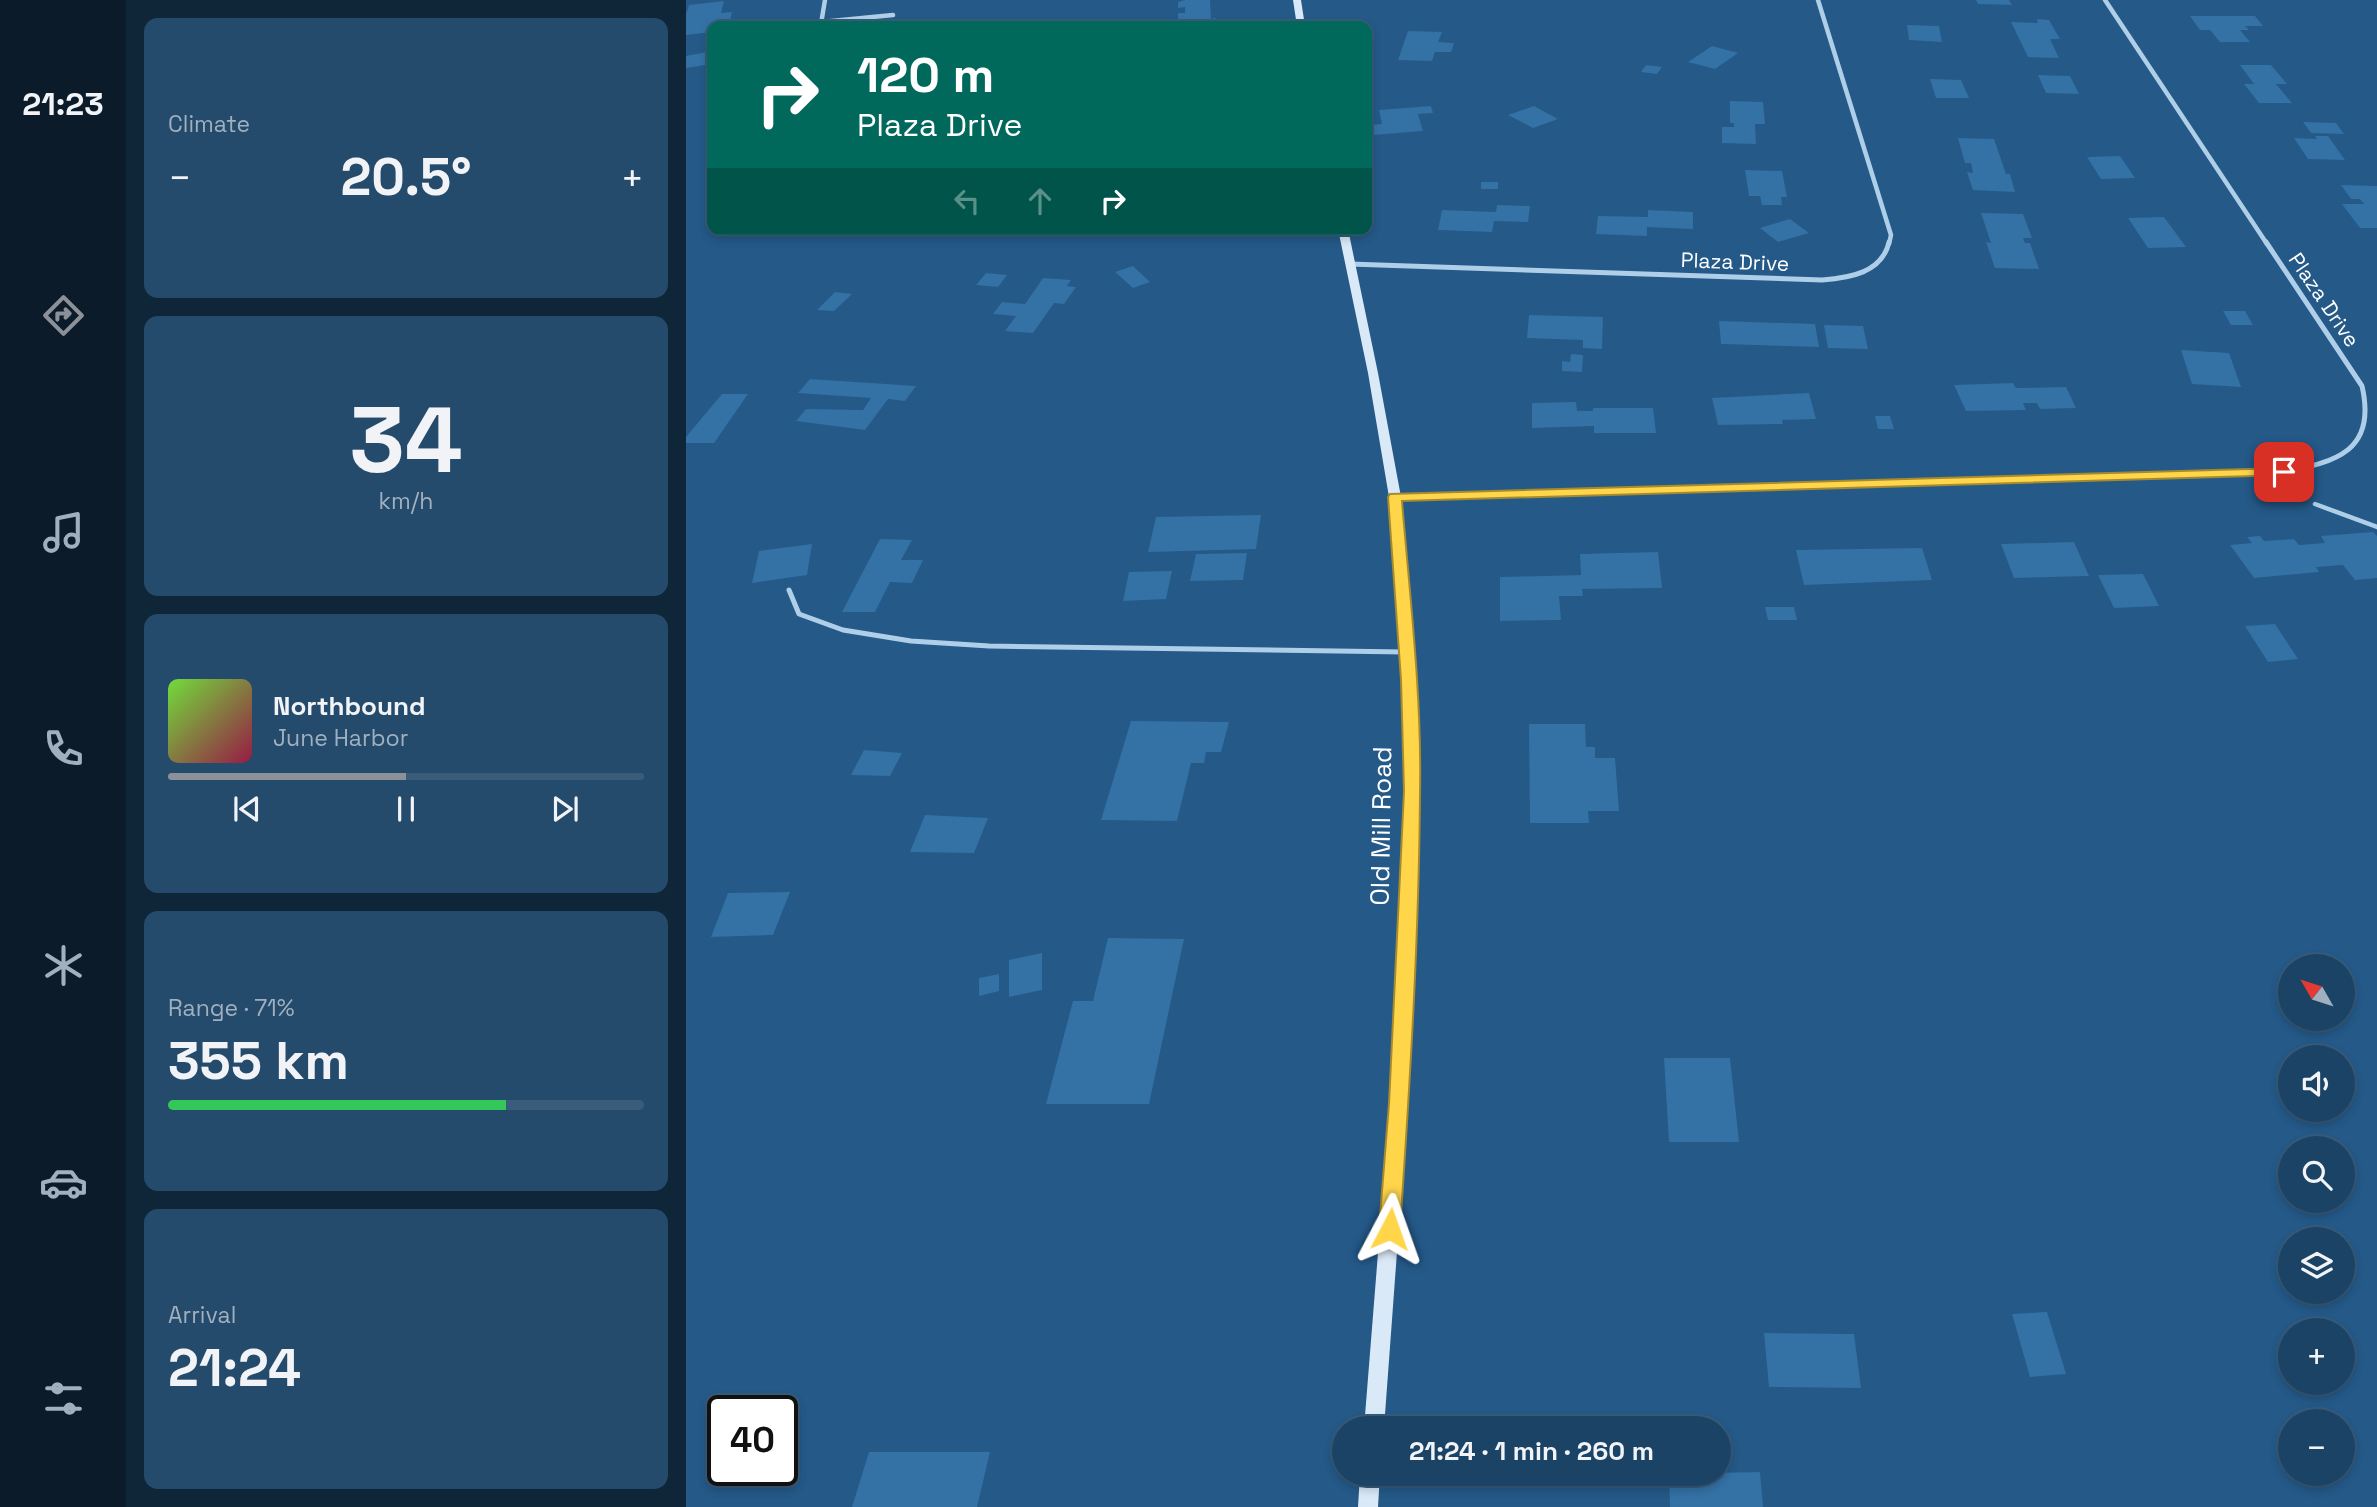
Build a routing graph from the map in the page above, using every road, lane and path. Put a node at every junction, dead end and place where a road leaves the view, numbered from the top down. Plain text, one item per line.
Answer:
1 (825, 0) edge
2 (1297, 0) edge
3 (1818, 0) edge
4 (2105, 0) edge
5 (893, 15) dead end
6 (822, 21) edge
7 (845, 21) edge
8 (1300, 21) edge
9 (1344, 235) edge
10 (1350, 264) junction
11 (1395, 497) junction
12 (2315, 504) dead end
13 (2377, 527) edge
14 (789, 590) dead end
15 (1407, 652) junction
16 (1375, 1416) edge
17 (1369, 1486) edge
18 (1368, 1507) edge

1 - 6 street
2 - 8 street
3 - 10 street, Plaza Drive
4 - 11 street, Plaza Drive
5 - 7 street
9 - 10 street, Old Mill Road
10 - 11 street, Old Mill Road
11 - 15 street, Old Mill Road
12 - 13 lane
14 - 15 lane
15 - 16 street, Old Mill Road
17 - 18 street

